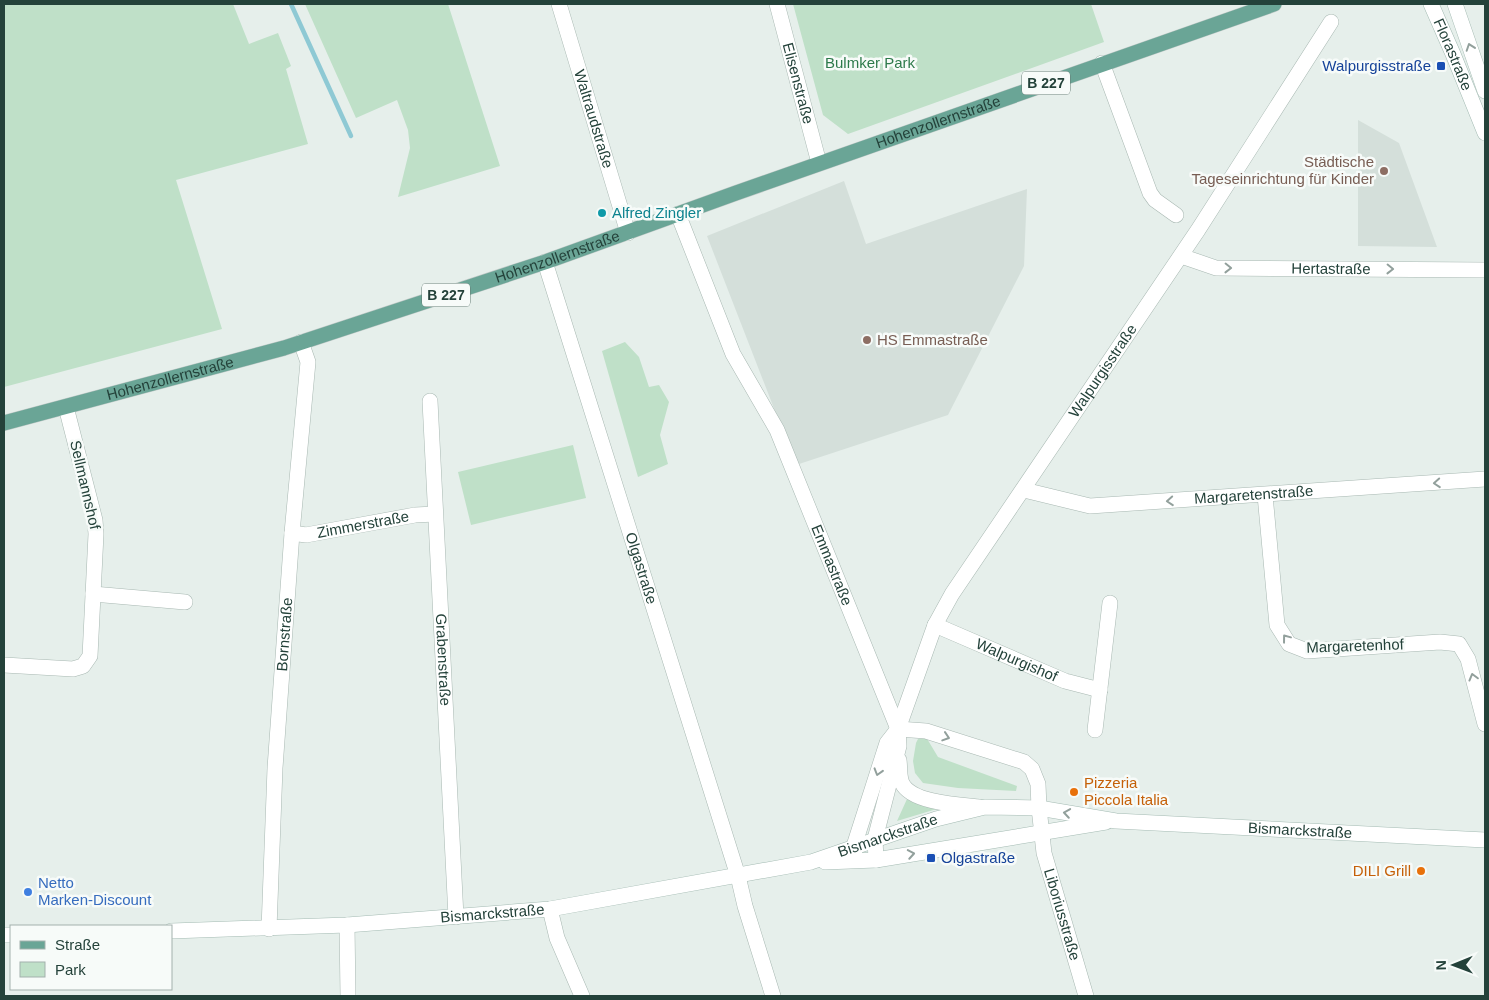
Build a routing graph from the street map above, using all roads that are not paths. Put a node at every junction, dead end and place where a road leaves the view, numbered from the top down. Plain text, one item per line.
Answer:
1 (559, 4) edge
2 (777, 4) edge
3 (1274, 4) edge
4 (1431, 4) edge
5 (1455, 4) edge
6 (1331, 22) dead end
7 (1102, 63) junction
8 (1485, 91) edge
9 (1485, 133) edge
10 (820, 163) junction
11 (678, 214) junction
12 (1176, 215) dead end
13 (628, 233) junction
14 (1181, 256) junction
15 (545, 262) junction
16 (1485, 270) edge
17 (301, 342) junction
18 (430, 401) dead end
19 (66, 407) junction
20 (4, 423) edge
21 (1485, 479) edge
22 (1024, 490) junction
23 (1264, 495) junction
24 (435, 514) junction
25 (292, 533) junction
26 (93, 594) junction
27 (185, 602) dead end
28 (1110, 603) dead end
29 (935, 625) junction
30 (4, 665) edge
31 (1100, 690) junction
32 (1485, 724) edge
33 (898, 729) junction
34 (1095, 730) dead end
35 (899, 746) junction
36 (985, 807) junction
37 (1039, 808) junction
38 (1116, 820) junction
39 (1041, 833) junction
40 (875, 839) junction
41 (1485, 840) edge
42 (855, 854) junction
43 (876, 860) junction
44 (738, 876) junction
45 (550, 909) junction
46 (456, 917) junction
47 (347, 925) junction
48 (269, 929) junction
49 (172, 931) edge
50 (348, 996) edge
51 (582, 996) edge
52 (773, 996) edge
53 (1086, 996) edge

1 - 13 street, Waltraudstraße
2 - 10 street, Elisenstraße
3 - 7 main road, Hohenzollernstraße / B 227
4 - 9 street, Florastraße
8 -> 5 street, Florastraße
6 - 14 street, Walpurgisstraße
7 - 10 main road, Hohenzollernstraße / B 227
7 - 12 street
10 - 11 main road, Hohenzollernstraße / B 227
11 - 13 main road, Hohenzollernstraße / B 227
11 - 33 street, Emmastraße
13 - 15 main road, Hohenzollernstraße / B 227
14 -> 16 street, Hertastraße
14 - 22 street, Walpurgisstraße
15 - 17 main road, Hohenzollernstraße / B 227
15 - 44 street, Olgastraße
17 - 19 main road, Hohenzollernstraße / B 227
17 - 25 street, Bornstraße
18 - 24 street, Grabenstraße
19 - 20 main road, Hohenzollernstraße / B 227
19 - 26 street, Sellmannshof
21 -> 23 street, Margaretenstraße
23 -> 22 street, Margaretenstraße
22 - 29 street, Walpurgisstraße
32 -> 23 street, Margaretenhof
24 - 25 street, Zimmerstraße
24 - 46 street, Grabenstraße
25 - 48 street, Bornstraße
26 - 27 street
26 - 30 street, Sellmannshof
28 - 31 street
29 - 31 street, Walpurgishof
29 - 33 street, Walpurgisstraße
31 - 34 street
33 - 35 street, Walpurgisstraße
33 -> 37 street
33 -> 42 street, Walpurgisstraße
35 - 36 street
35 - 40 street, Walpurgisstraße
36 - 37 street, Bismarckstraße
36 - 40 street, Bismarckstraße
38 -> 37 street, Bismarckstraße
37 - 39 street
38 - 39 street, Bismarckstraße
38 - 41 street, Bismarckstraße
43 -> 39 street, Bismarckstraße
39 - 53 street, Liboriusstraße
40 - 42 street, Bismarckstraße
40 - 43 street, Walpurgisstraße
42 - 43 street, Bismarckstraße
42 - 44 street, Bismarckstraße
44 - 45 street, Bismarckstraße
44 - 52 street, Olgastraße
45 - 46 street, Bismarckstraße
45 - 51 street
46 - 47 street, Bismarckstraße
47 - 48 street, Bismarckstraße
47 - 50 street
48 - 49 street, Bismarckstraße

